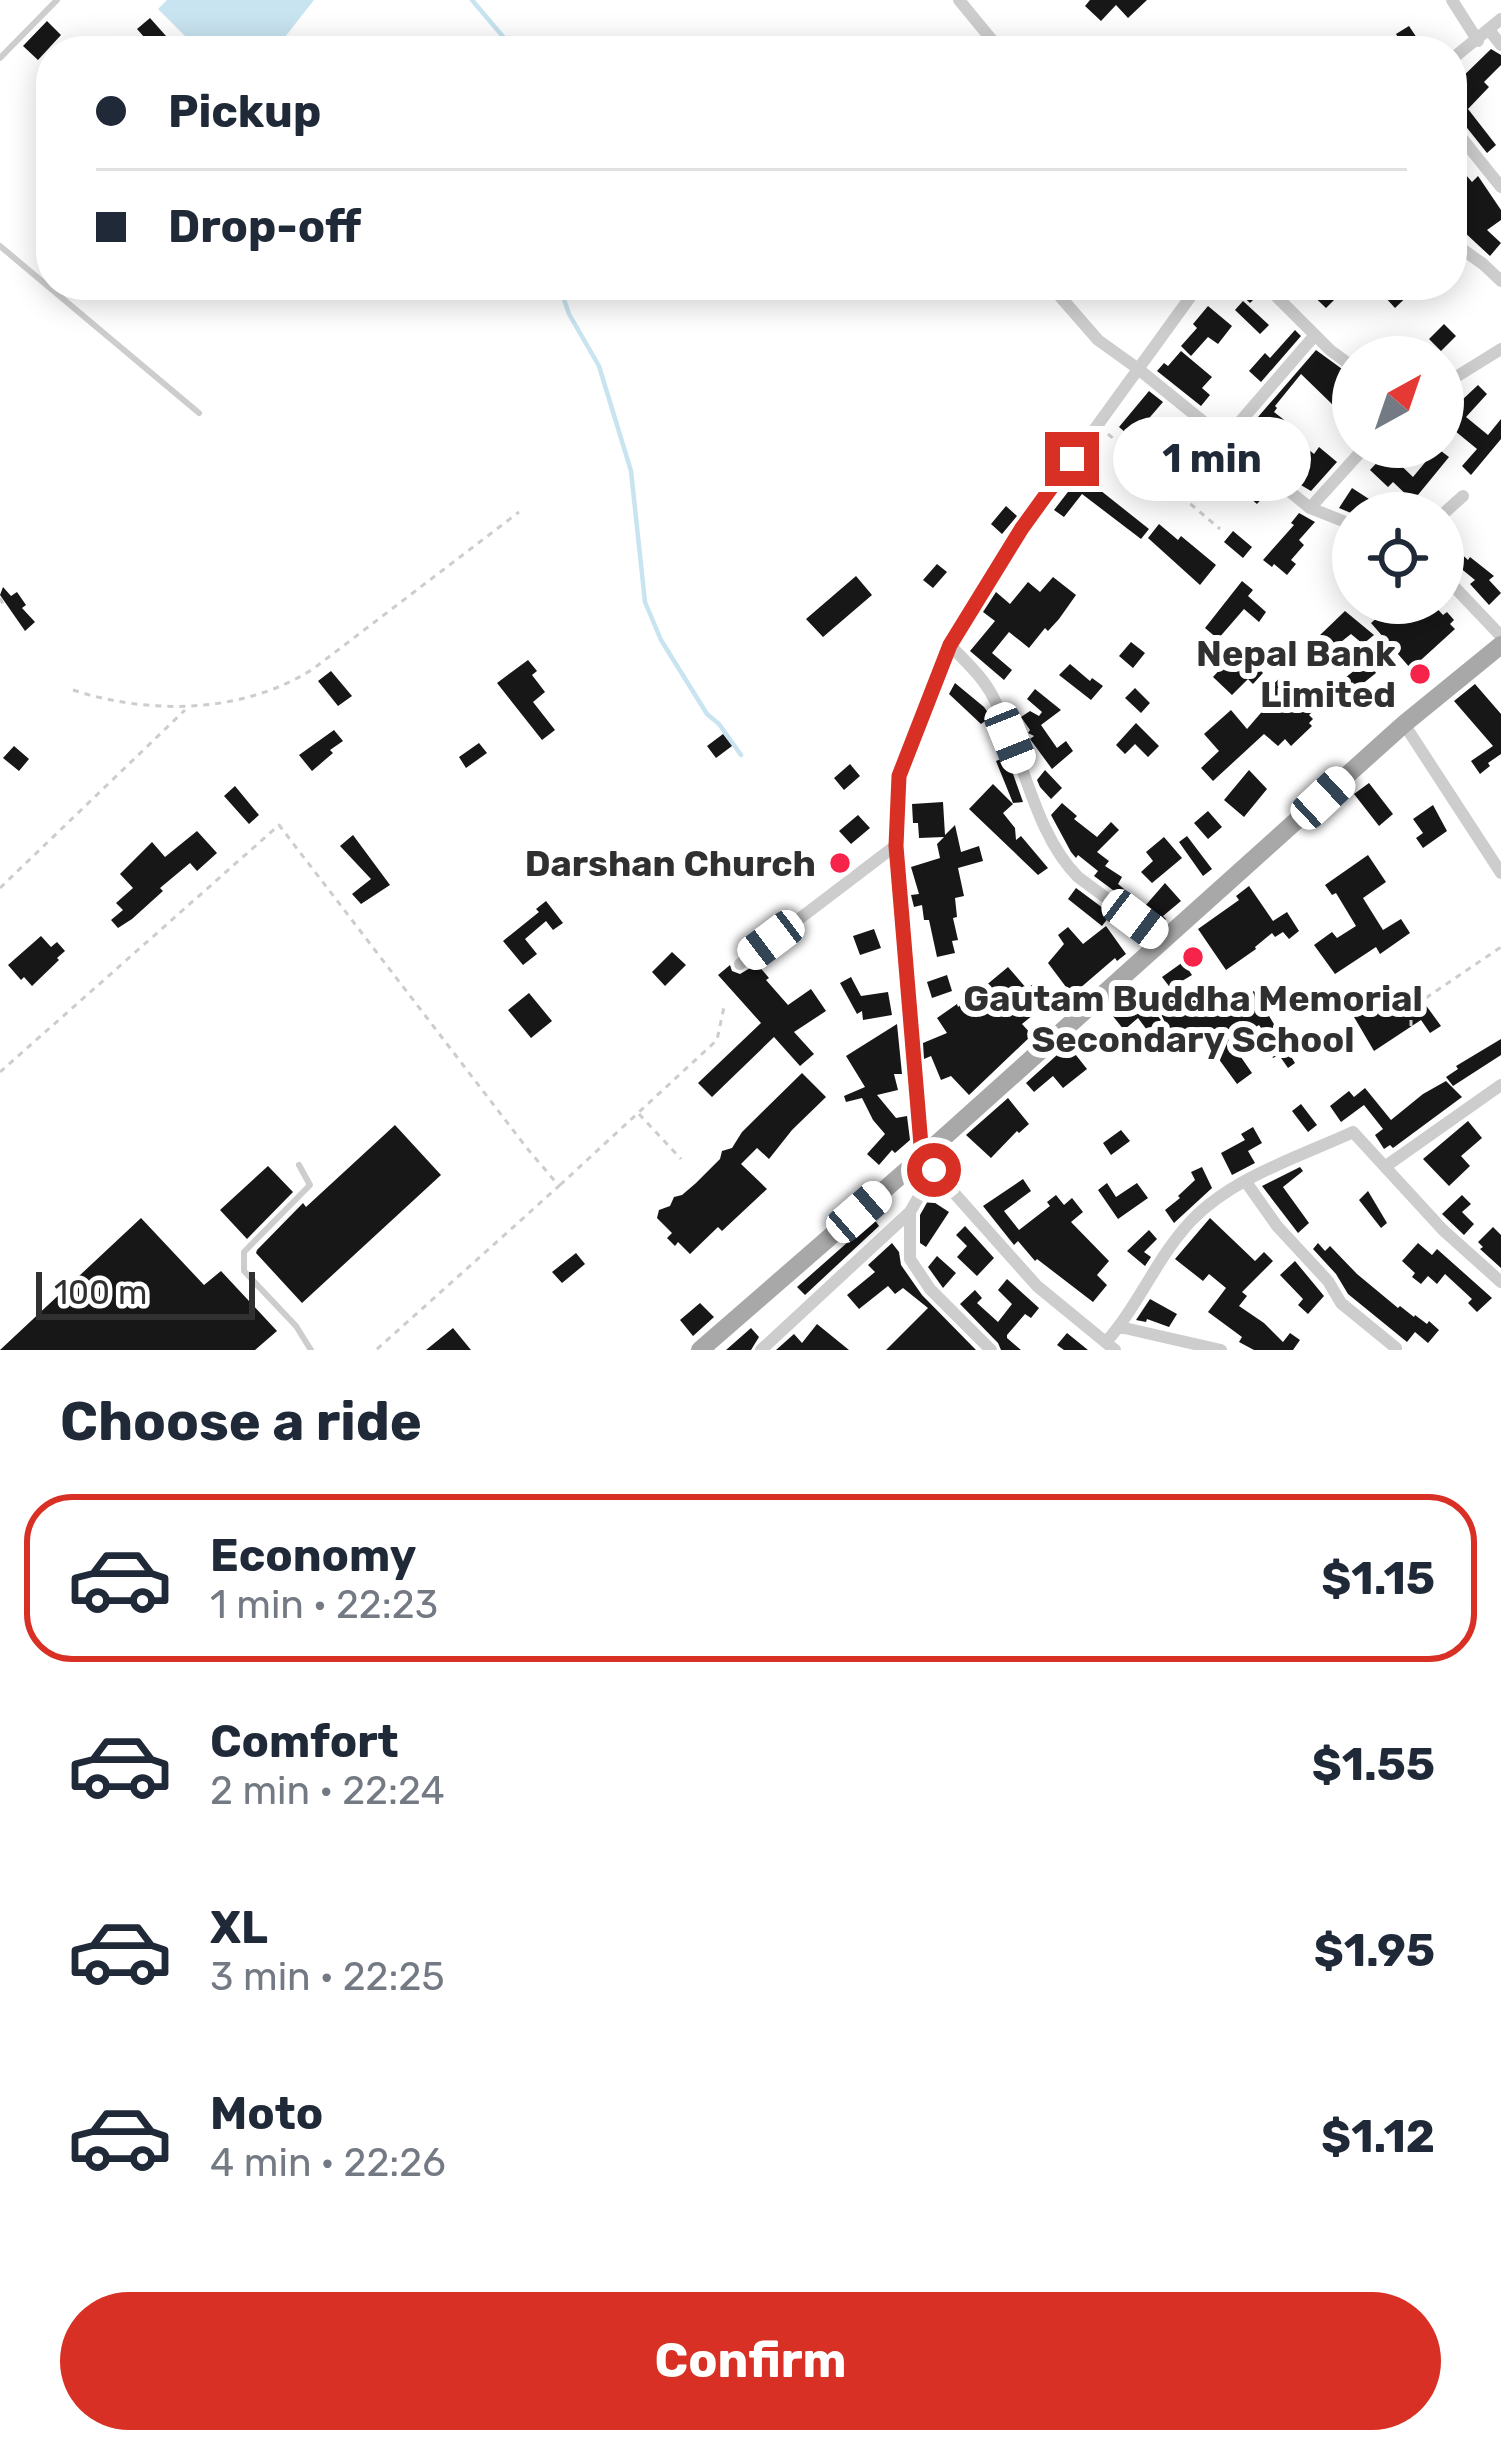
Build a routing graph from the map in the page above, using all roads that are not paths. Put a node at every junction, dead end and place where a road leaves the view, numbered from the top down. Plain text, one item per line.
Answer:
1 (57, 0) edge
2 (959, 0) edge
3 (1452, 0) edge
4 (1501, 20) edge
5 (1489, 30) junction
6 (988, 36) edge
7 (1478, 41) junction
8 (1501, 45) edge
9 (1467, 49) edge
10 (0, 58) edge
11 (1467, 145) edge
12 (1501, 187) edge
13 (0, 246) edge
14 (1467, 252) edge
15 (36, 276) edge
16 (1501, 281) edge
17 (64, 300) edge
18 (1063, 300) edge
19 (1188, 300) edge
20 (1280, 300) edge
21 (1315, 335) junction
22 (1332, 349) edge
23 (1501, 349) edge
24 (1137, 368) junction
25 (1464, 372) edge
26 (199, 413) dead end
27 (1226, 439) junction
28 (1344, 468) edge
29 (1310, 508) junction
30 (1332, 517) edge
31 (1464, 598) edge
32 (1501, 641) edge
33 (950, 645) junction
34 (1404, 724) junction
35 (896, 846) junction
36 (1501, 873) edge
37 (1163, 940) junction
38 (740, 964) dead end
39 (1501, 1085) edge
40 (928, 1164) junction
41 (299, 1165) dead end
42 (1386, 1166) junction
43 (1246, 1182) junction
44 (910, 1212) junction
45 (1501, 1282) edge
46 (1120, 1327) junction
47 (1110, 1346) edge
48 (1396, 1349) edge
49 (310, 1350) edge
50 (700, 1350) edge
51 (760, 1350) edge
52 (991, 1350) edge
53 (1221, 1350) edge

1 - 10 lane
2 - 6 street
3 - 7 street
4 - 5 street
5 - 7 street
5 - 8 street
7 - 9 street
11 - 12 street
13 - 15 lane
14 - 16 street
17 - 26 lane
18 - 24 street
19 - 24 street
20 - 21 street
21 - 22 street
21 - 27 street
23 - 25 street
24 - 27 street
24 - 33 street
27 - 29 street
28 - 29 street
29 - 30 street
31 - 32 street
32 - 34 main road
33 - 35 street
33 - 37 street
34 - 36 street
34 - 37 main road
35 - 38 street
35 - 40 street
37 - 40 main road
39 - 42 street
40 - 44 street
40 - 47 street
40 - 50 main road
41 - 49 lane
42 - 43 street
42 - 45 street
43 - 46 street
43 - 48 street
44 - 51 street
44 - 52 street
46 - 47 street
46 - 53 street

